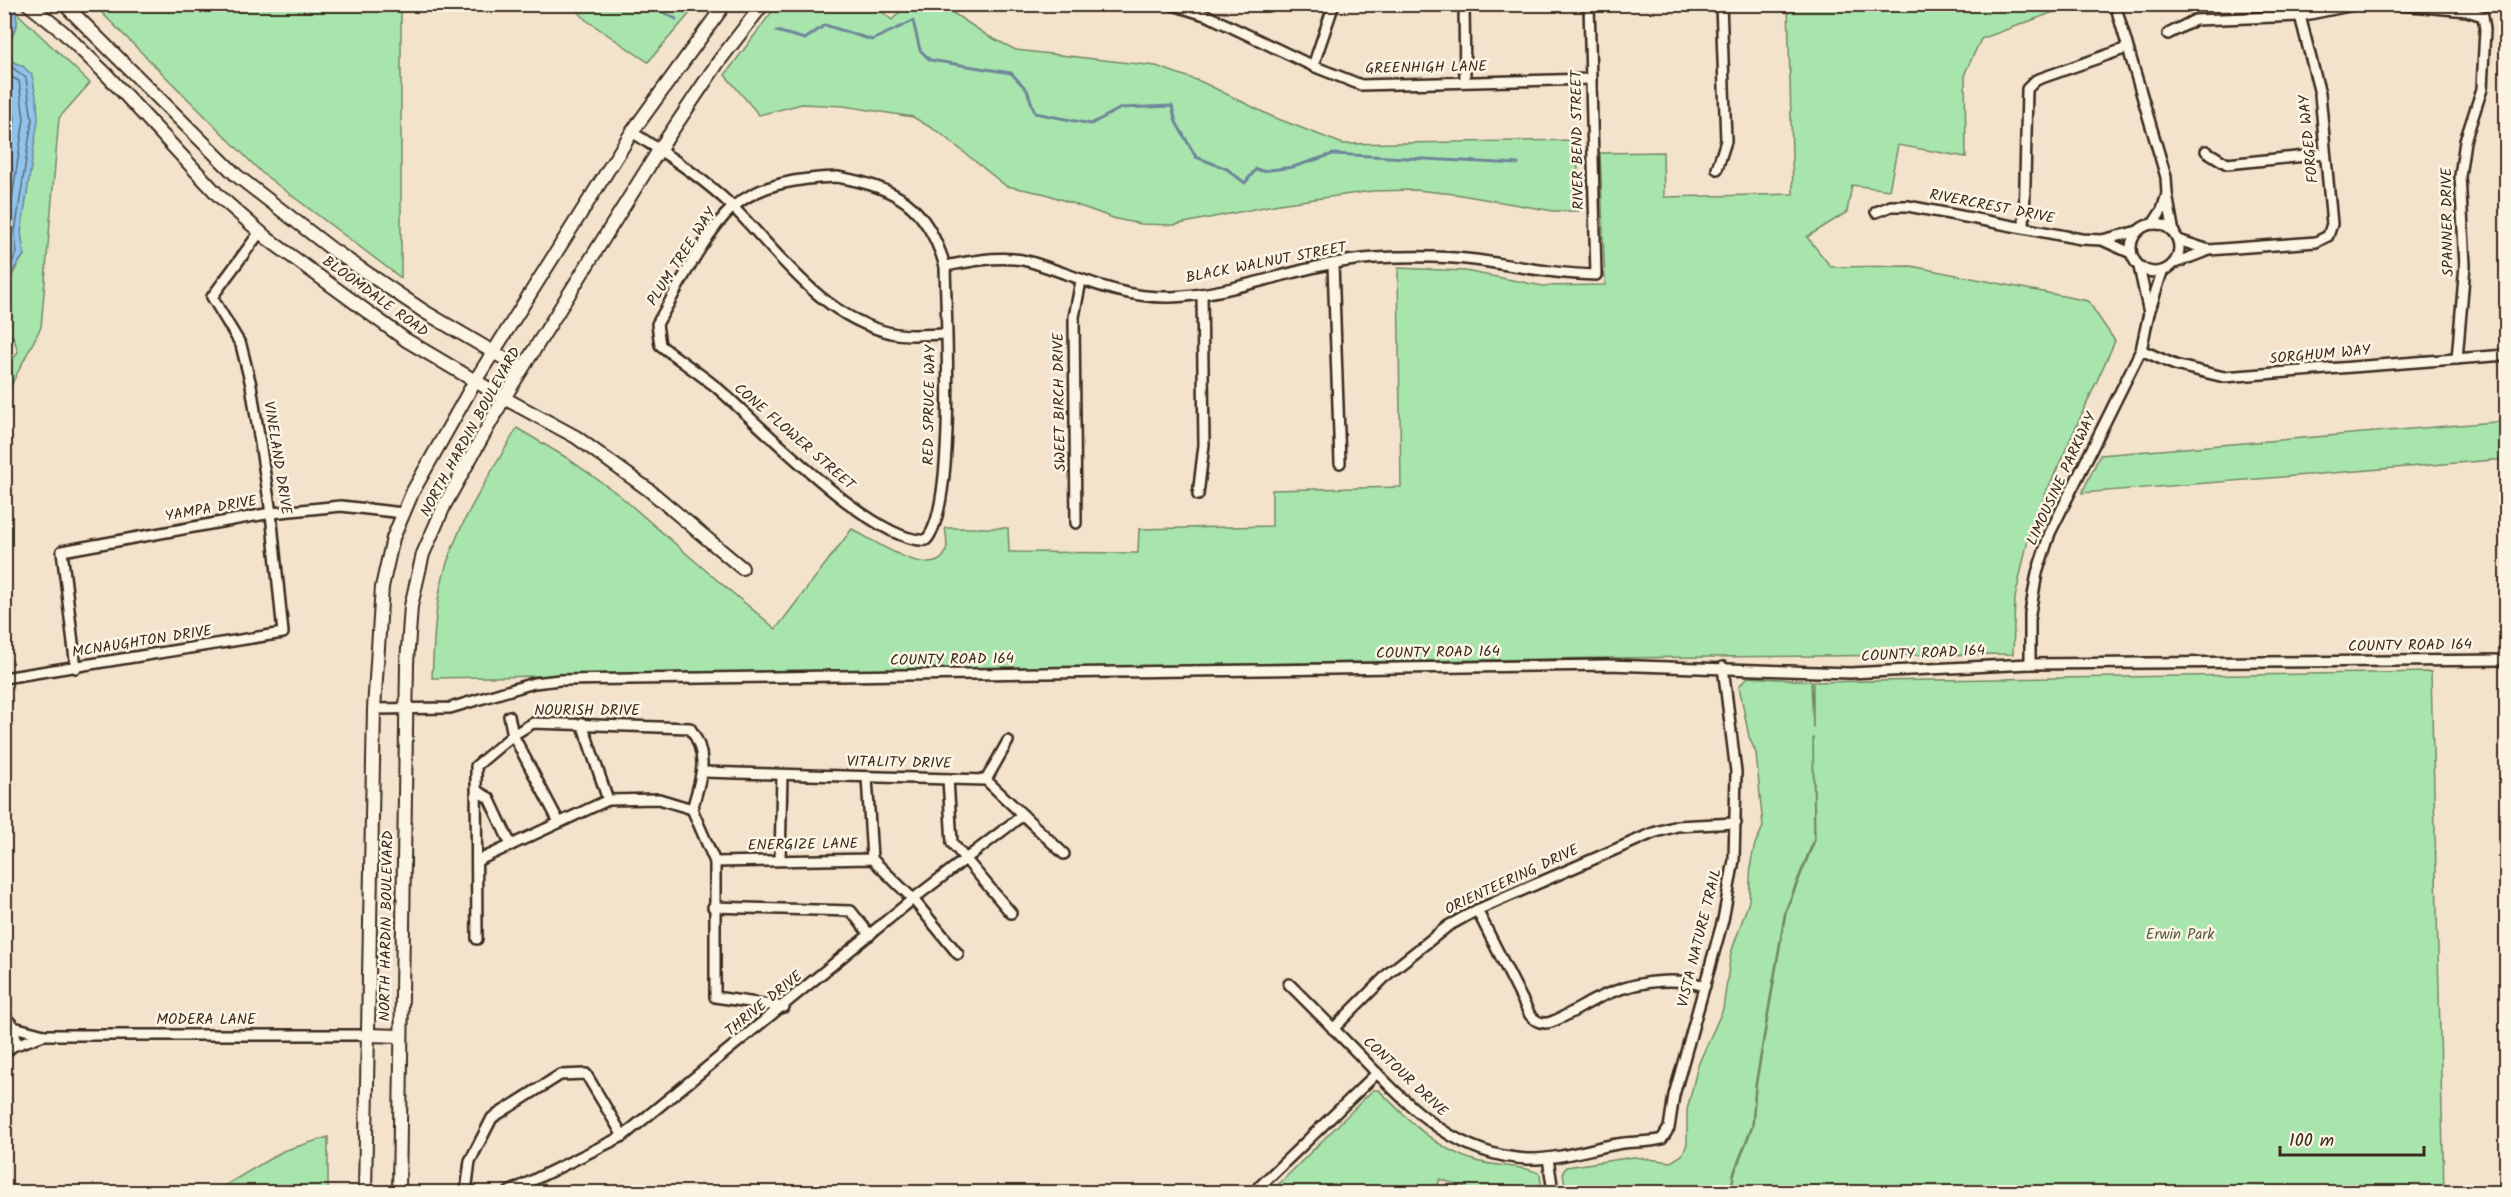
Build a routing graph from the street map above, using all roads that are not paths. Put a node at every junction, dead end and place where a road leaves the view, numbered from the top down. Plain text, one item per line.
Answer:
1 (28, 4) edge
2 (64, 4) edge
3 (725, 4) edge
4 (763, 4) edge
5 (1334, 4) edge
6 (1464, 4) edge
7 (1589, 4) edge
8 (1720, 4) edge
9 (2115, 4) edge
10 (2297, 4) edge
11 (2359, 4) edge
12 (2390, 4) edge
13 (1172, 5) edge
14 (2300, 16) junction
15 (2168, 34) dead end
16 (2127, 48) junction
17 (1313, 66) junction
18 (1591, 79) junction
19 (1466, 81) junction
20 (632, 132) junction
21 (659, 150) junction
22 (2206, 151) dead end
23 (2325, 154) junction
24 (1716, 169) dead end
25 (2167, 194) junction
26 (733, 207) junction
27 (1876, 212) dead end
28 (2153, 224) junction
29 (2024, 228) junction
30 (2138, 231) junction
31 (260, 232) junction
32 (2176, 236) junction
33 (2102, 240) junction
34 (2209, 250) junction
35 (2131, 253) junction
36 (2175, 262) junction
37 (1333, 264) junction
38 (945, 266) junction
39 (2139, 267) junction
40 (2162, 272) junction
41 (1596, 275) joint
42 (1081, 281) junction
43 (1202, 294) junction
44 (2149, 314) junction
45 (946, 334) junction
46 (656, 335) joint
47 (2141, 350) junction
48 (493, 352) junction
49 (2506, 356) edge
50 (2457, 359) junction
51 (522, 369) junction
52 (475, 381) junction
53 (504, 398) junction
54 (1340, 463) dead end
55 (1198, 495) dead end
56 (271, 513) junction
57 (403, 513) junction
58 (1076, 523) dead end
59 (926, 540) joint
60 (742, 568) dead end
61 (283, 633) joint
62 (2506, 660) edge
63 (2030, 664) junction
64 (1723, 667) junction
65 (76, 668) junction
66 (4, 678) edge
67 (374, 709) junction
68 (406, 710) junction
69 (509, 716) dead end
70 (582, 723) junction
71 (513, 735) junction
72 (1008, 741) dead end
73 (703, 772) junction
74 (782, 775) junction
75 (867, 777) junction
76 (948, 779) junction
77 (986, 780) junction
78 (477, 791) junction
79 (608, 800) junction
80 (692, 809) junction
81 (1023, 815) junction
82 (559, 822) junction
83 (1736, 823) junction
84 (511, 845) junction
85 (1064, 854) dead end
86 (780, 859) junction
87 (872, 859) junction
88 (964, 860) junction
89 (477, 861) junction
90 (715, 862) junction
91 (913, 899) junction
92 (713, 907) junction
93 (1478, 910) junction
94 (1011, 912) dead end
95 (870, 935) junction
96 (477, 939) dead end
97 (958, 954) dead end
98 (1289, 984) dead end
99 (1704, 986) junction
100 (784, 1007) junction
101 (5, 1016) edge
102 (14, 1027) junction
103 (1333, 1029) junction
104 (44, 1035) junction
105 (368, 1035) junction
106 (401, 1035) junction
107 (13, 1046) junction
108 (4, 1053) edge
109 (1377, 1073) junction
110 (623, 1136) junction
111 (1662, 1139) joint
112 (1548, 1158) junction
113 (365, 1192) edge
114 (399, 1192) edge
115 (466, 1192) edge
116 (509, 1192) edge
117 (1254, 1192) edge
118 (1553, 1192) edge

1 - 31 street, BLOOMDALE ROAD
2 - 48 street, BLOOMDALE ROAD
3 - 20 street, NORTH HARDIN BOULEVARD
4 - 21 street, NORTH HARDIN BOULEVARD
5 - 17 street
6 - 19 street
7 - 18 street, RIVER BEND STREET
8 - 24 street
9 - 16 street
10 - 14 street, FORGED WAY
11 - 14 street
12 - 50 street, SPANNER DRIVE
13 - 17 street, GREENHIGH LANE
14 - 15 street
14 - 23 street, FORGED WAY
16 - 25 street
16 - 29 street
17 - 19 street, GREENHIGH LANE
18 - 19 street, GREENHIGH LANE
18 - 41 street, RIVER BEND STREET
20 - 21 street
20 - 48 street, NORTH HARDIN BOULEVARD
21 - 26 street
21 - 51 street, NORTH HARDIN BOULEVARD
22 - 23 street
23 - 34 street, FORGED WAY
25 - 28 street
25 - 32 street
26 - 38 street, PLUM TREE WAY
26 - 45 street
26 - 46 street, PLUM TREE WAY
27 - 29 street, RIVERCREST DRIVE
28 - 30 street
28 - 32 street
29 - 33 street, RIVERCREST DRIVE
30 - 33 street, RIVERCREST DRIVE
30 - 35 street
31 - 52 street, BLOOMDALE ROAD
31 - 56 street, VINELAND DRIVE
32 - 34 street
32 - 36 street
33 - 35 street, RIVERCREST DRIVE
34 - 36 street
35 - 39 street
36 - 40 street
37 - 41 street, BLACK WALNUT STREET
37 - 43 street, BLACK WALNUT STREET
37 - 54 street
38 - 42 street, BLACK WALNUT STREET
38 - 45 street, RED SPRUCE WAY
39 - 40 street
39 - 44 street, LIMOUSINE PARKWAY
40 - 44 street, LIMOUSINE PARKWAY
42 - 43 street, BLACK WALNUT STREET
42 - 58 street, SWEET BIRCH DRIVE
43 - 55 street
44 - 47 street, LIMOUSINE PARKWAY
45 - 59 street, RED SPRUCE WAY
46 - 59 street, CONE FLOWER STREET
47 - 50 street, SORGHUM WAY
47 - 63 street, LIMOUSINE PARKWAY
48 - 51 street, BLOOMDALE ROAD
48 - 52 street, NORTH HARDIN BOULEVARD
49 - 50 street, SORGHUM WAY
51 - 53 street, NORTH HARDIN BOULEVARD
52 - 53 street, BLOOMDALE ROAD
52 - 57 street, NORTH HARDIN BOULEVARD
53 - 60 street, BLOOMDALE ROAD
53 - 68 street, NORTH HARDIN BOULEVARD
56 - 57 street, YAMPA DRIVE
56 - 61 street, VINELAND DRIVE
56 - 65 street, YAMPA DRIVE
57 - 67 street, NORTH HARDIN BOULEVARD
61 - 65 street, MCNAUGHTON DRIVE
62 - 63 street, COUNTY ROAD 164
63 - 64 street, COUNTY ROAD 164
64 - 68 street, COUNTY ROAD 164
64 - 83 street, VISTA NATURE TRAIL
65 - 66 street, MCNAUGHTON DRIVE
67 - 68 street, COUNTY ROAD 164
67 - 105 street, NORTH HARDIN BOULEVARD
68 - 106 street, NORTH HARDIN BOULEVARD
69 - 71 street
70 - 71 street, NOURISH DRIVE
70 - 73 street, NOURISH DRIVE
70 - 79 street
71 - 78 street, NOURISH DRIVE
71 - 82 street
72 - 77 street
73 - 74 street, VITALITY DRIVE
73 - 80 street, NOURISH DRIVE
74 - 75 street, VITALITY DRIVE
74 - 86 street
75 - 76 street, VITALITY DRIVE
75 - 87 street
76 - 77 street, VITALITY DRIVE
76 - 88 street
77 - 81 street
78 - 84 street
78 - 89 street, NOURISH DRIVE
79 - 80 street
79 - 82 street
80 - 90 street
81 - 85 street
81 - 88 street, THRIVE DRIVE
82 - 84 street
83 - 93 street, ORIENTEERING DRIVE
83 - 99 street, VISTA NATURE TRAIL
84 - 89 street
86 - 87 street, ENERGIZE LANE
86 - 90 street, ENERGIZE LANE
87 - 91 street, ENERGIZE LANE
88 - 91 street, THRIVE DRIVE
88 - 94 street
89 - 96 street, NOURISH DRIVE
90 - 92 street
91 - 95 street, THRIVE DRIVE
91 - 97 street, ENERGIZE LANE
92 - 95 street
92 - 100 street
93 - 99 street
93 - 103 street, ORIENTEERING DRIVE
95 - 100 street, THRIVE DRIVE
98 - 103 street, CONTOUR DRIVE
99 - 111 street, VISTA NATURE TRAIL
100 - 110 street, THRIVE DRIVE
101 - 102 street
102 - 104 street, MODERA LANE
102 - 107 street
103 - 109 street, CONTOUR DRIVE
104 - 105 street, MODERA LANE
104 - 107 street, MODERA LANE
105 - 106 street
105 - 113 street, NORTH HARDIN BOULEVARD
106 - 114 street, NORTH HARDIN BOULEVARD
107 - 108 street, MODERA LANE
109 - 112 street, CONTOUR DRIVE
109 - 117 street
110 - 115 street
110 - 116 street, THRIVE DRIVE
111 - 112 street, CONTOUR DRIVE
112 - 118 street

